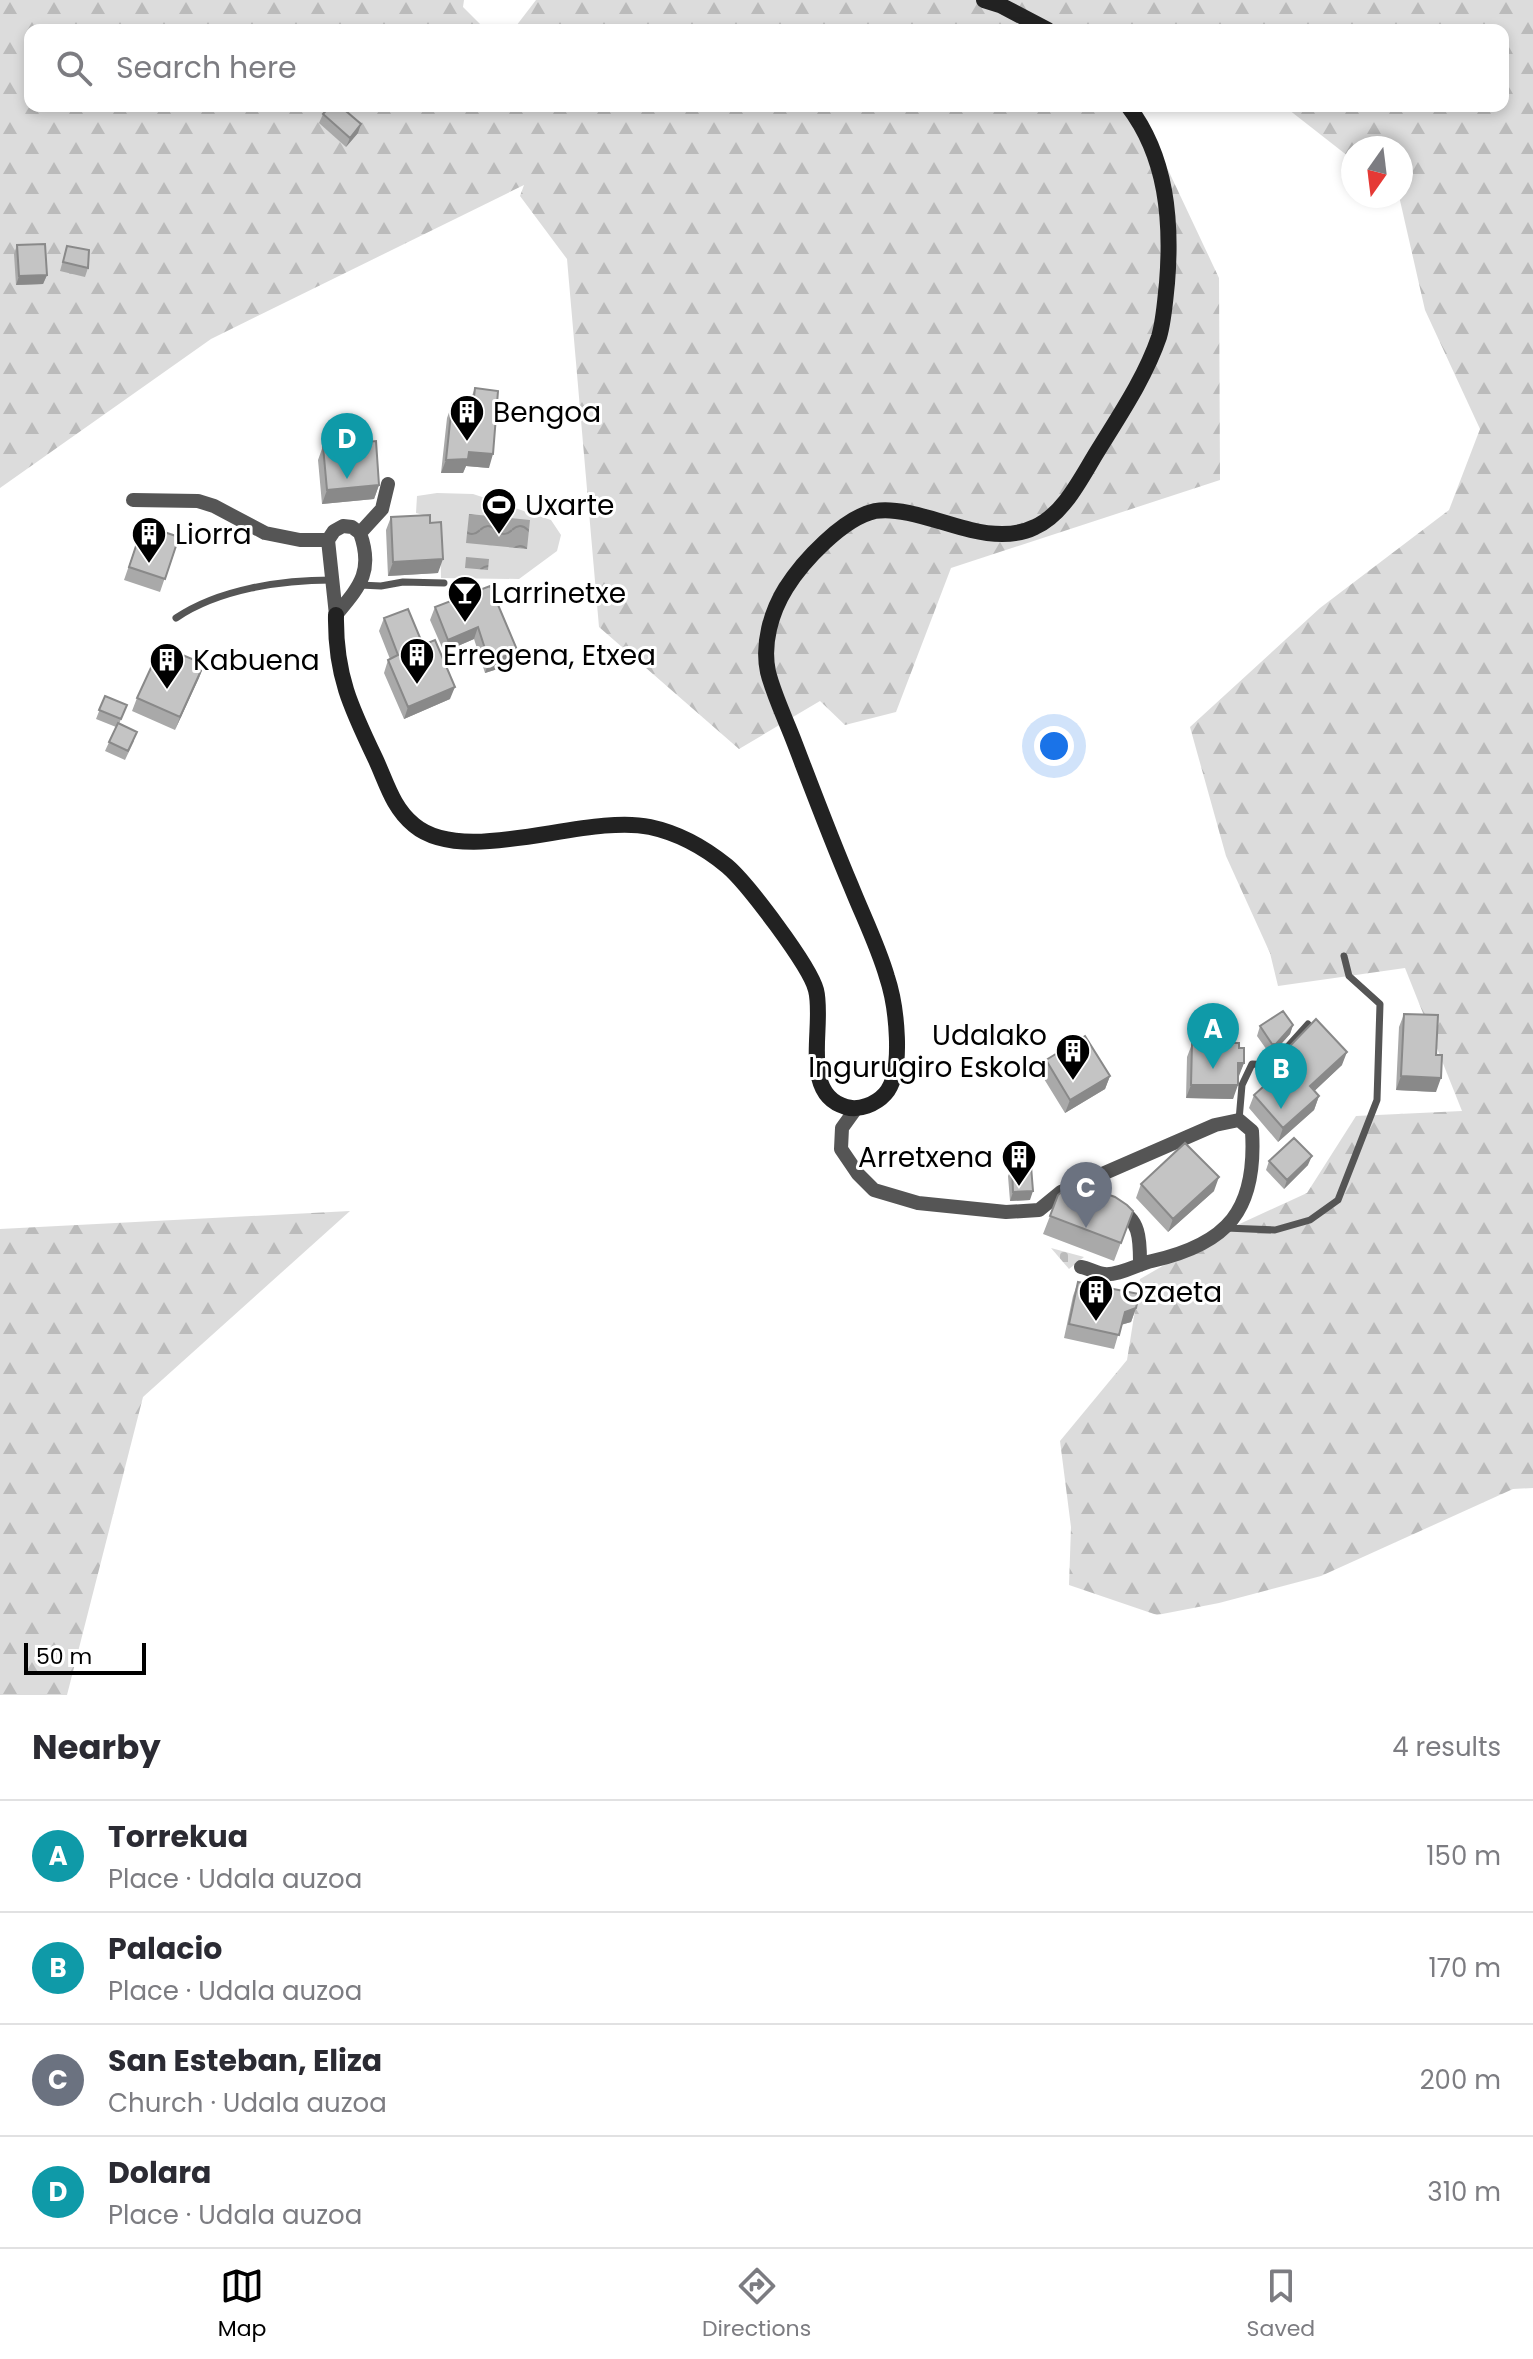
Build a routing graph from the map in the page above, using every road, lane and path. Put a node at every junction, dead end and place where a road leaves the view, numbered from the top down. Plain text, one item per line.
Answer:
1 (984, 0) edge
2 (1036, 24) edge
3 (1132, 112) edge
4 (388, 484) dead end
5 (133, 500) dead end
6 (360, 533) junction
7 (328, 540) junction
8 (332, 580) junction
9 (444, 583) dead end
10 (360, 585) junction
11 (336, 615) junction
12 (176, 618) dead end
13 (1344, 956) dead end
14 (1308, 1024) edge
15 (855, 1110) junction
16 (1239, 1120) junction
17 (1108, 1205) edge
18 (1226, 1228) junction
19 (1140, 1265) junction
20 (1081, 1267) dead end

1 - 2 street
3 - 15 street
4 - 6 street
5 - 7 street
6 - 7 street
6 - 10 street
7 - 8 street
8 - 11 street
8 - 12 lane
9 - 10 lane
10 - 11 street
11 - 15 street
13 - 18 lane
14 - 16 lane
15 - 16 street
16 - 18 street
17 - 19 street
18 - 19 street
19 - 20 street

